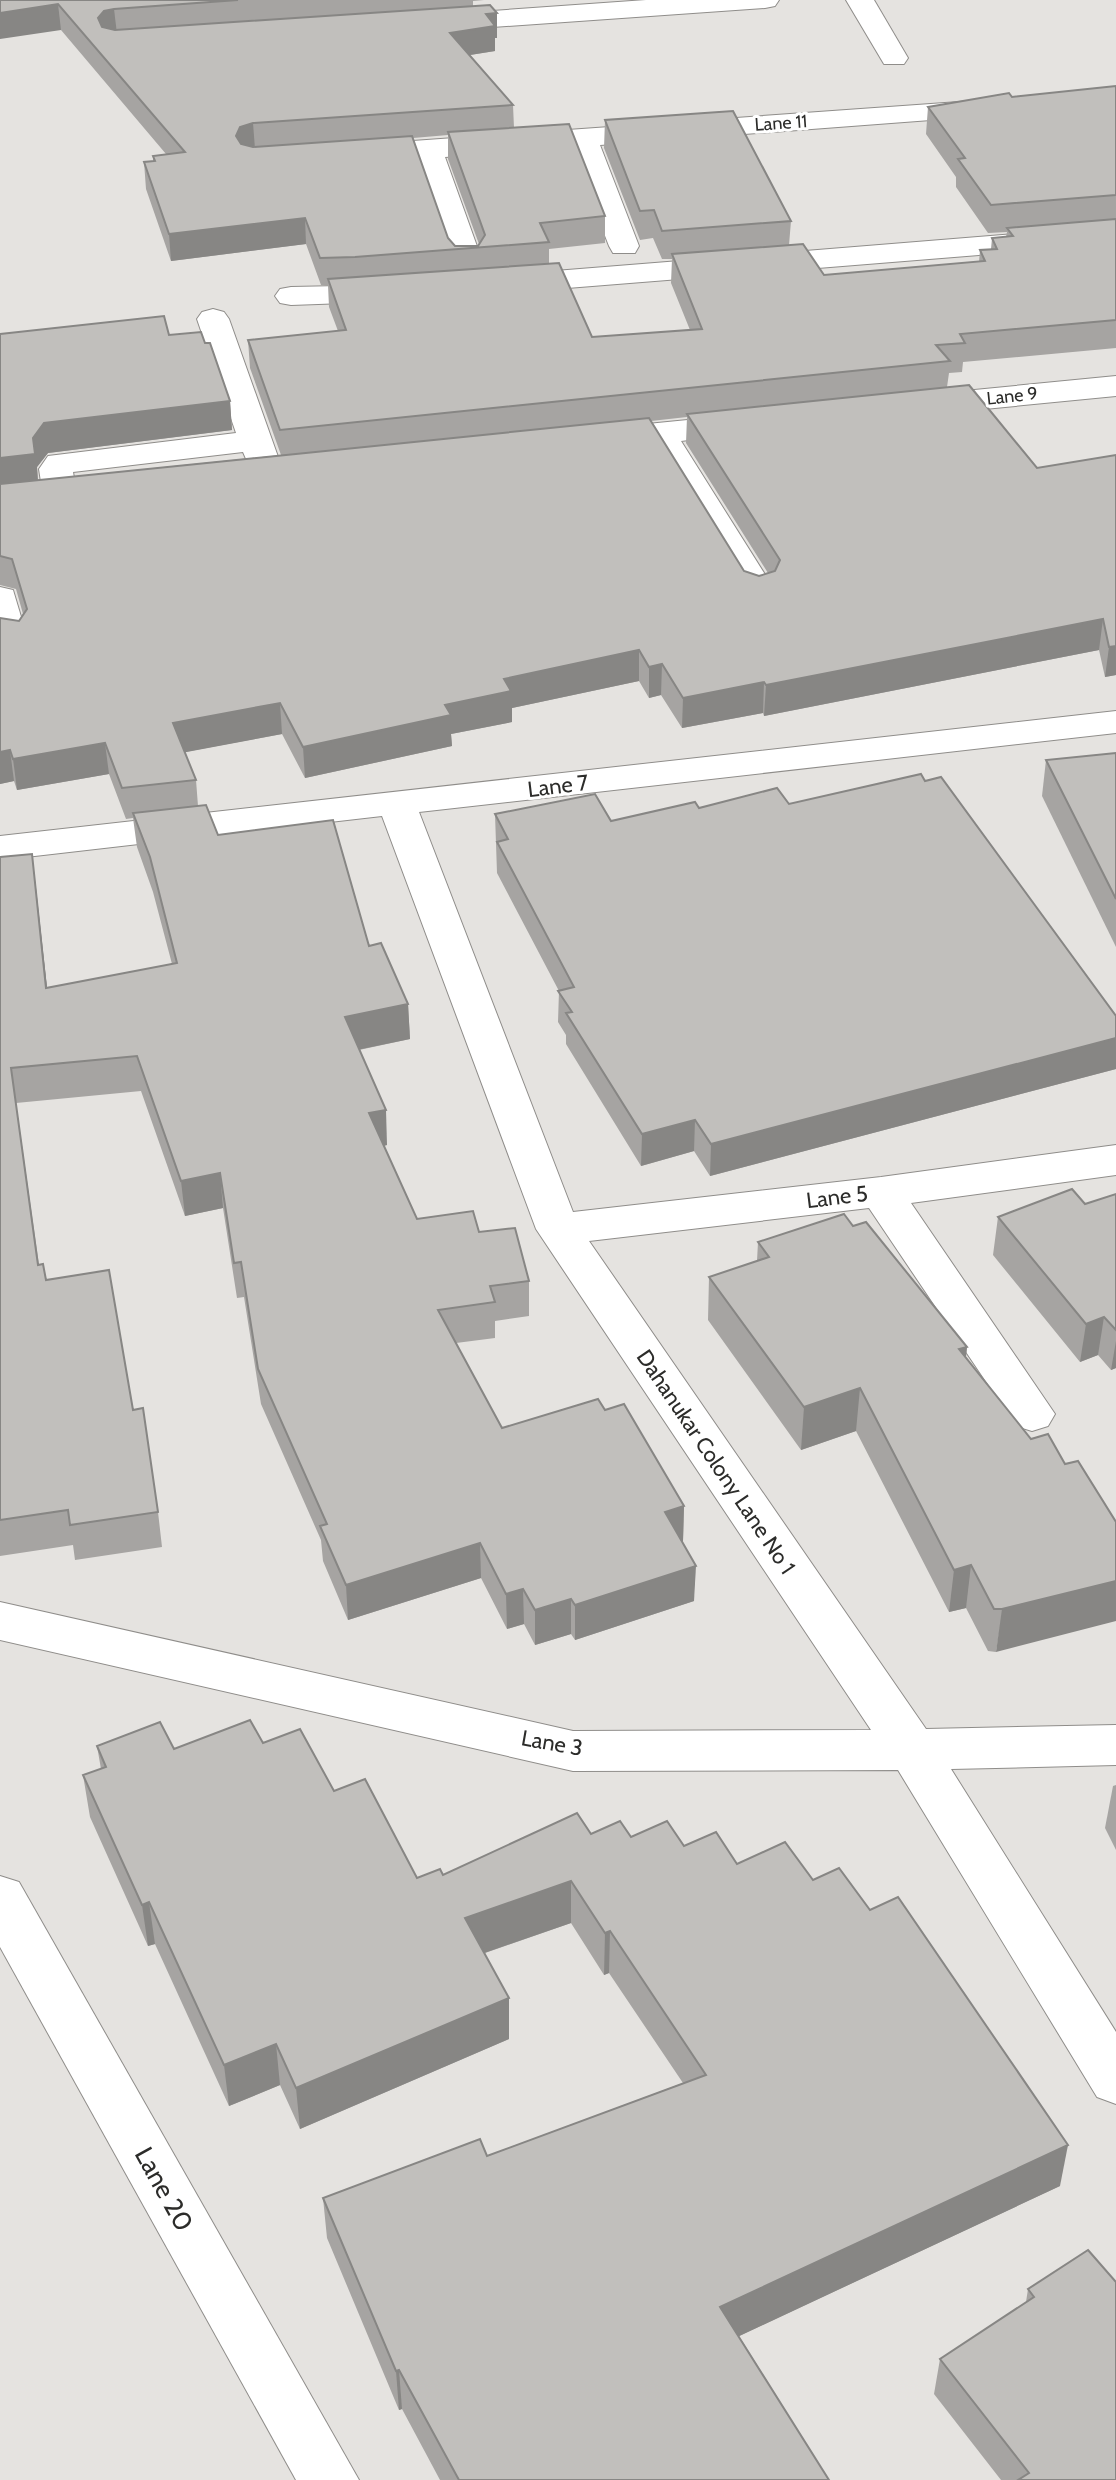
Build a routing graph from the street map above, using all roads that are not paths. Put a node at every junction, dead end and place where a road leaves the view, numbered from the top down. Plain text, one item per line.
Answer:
1 (765, 0) edge
2 (860, 0) edge
3 (402, 25) edge
4 (894, 58) dead end
5 (1022, 106) edge
6 (582, 137) junction
7 (427, 149) junction
8 (333, 156) edge
9 (1116, 235) edge
10 (624, 246) dead end
11 (420, 291) edge
12 (291, 296) dead end
13 (213, 319) dead end
14 (1116, 386) edge
15 (896, 408) edge
16 (786, 420) edge
17 (660, 433) junction
18 (255, 441) junction
19 (565, 443) edge
20 (266, 474) edge
21 (61, 495) edge
22 (758, 592) edge
23 (0, 598) edge
24 (10, 640) edge
25 (1116, 722) edge
26 (397, 805) junction
27 (0, 848) edge
28 (1116, 1160) edge
29 (881, 1192) junction
30 (558, 1229) junction
31 (1032, 1414) dead end
32 (0, 1621) edge
33 (1116, 1745) edge
34 (912, 1750) junction
35 (0, 1898) edge
36 (1116, 2080) edge
37 (329, 2480) edge

1 - 3 street
2 - 4 street
5 - 6 street, Lane 11
6 - 7 street, Lane 11
6 - 10 street
7 - 8 street, Lane 11
7 - 9 street
11 - 12 street
13 - 18 street
14 - 15 street, Lane 9
16 - 17 street
17 - 19 street
17 - 22 street
18 - 20 street
18 - 21 street
23 - 24 street
25 - 26 street, Lane 7
26 - 27 street, Lane 7
26 - 30 street, Dahanukar Colony Lane No 1
28 - 29 street, Lane 5
29 - 30 street, Lane 5
29 - 31 street
30 - 34 street, Dahanukar Colony Lane No 1
32 - 34 street, Lane 3
33 - 34 street, Lane 3
34 - 36 street, Dahanukar Colony Lane No 1
35 - 37 street, Lane 20

